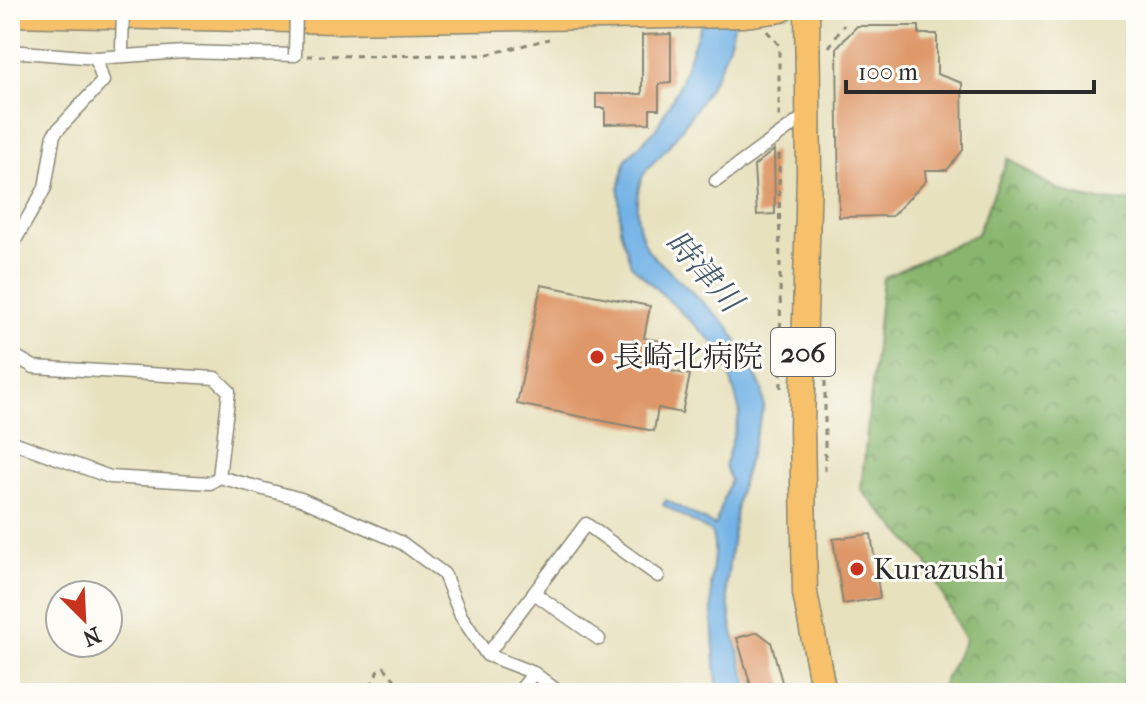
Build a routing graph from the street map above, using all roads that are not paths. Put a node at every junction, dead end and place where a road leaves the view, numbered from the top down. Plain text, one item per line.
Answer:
1 (123, 10) edge
2 (295, 10) edge
3 (368, 10) edge
4 (781, 10) edge
5 (807, 10) edge
6 (10, 14) edge
7 (122, 48) dead end
8 (10, 51) edge
9 (96, 58) junction
10 (808, 114) junction
11 (716, 181) dead end
12 (10, 249) edge
13 (10, 353) edge
14 (10, 441) edge
15 (219, 477) junction
16 (658, 576) dead end
17 (534, 593) junction
18 (599, 639) dead end
19 (487, 655) junction
20 (534, 673) junction
21 (518, 693) edge
22 (560, 693) edge
23 (824, 693) edge

1 - 7 street, bridge
2 - 3 highway
2 - 9 street, bridge
4 - 6 highway
5 - 10 highway, 206
8 - 9 street
9 - 12 street
10 - 11 street
10 - 23 highway, 206
13 - 15 street
14 - 15 street
15 - 19 street
16 - 17 street
17 - 18 street
17 - 19 street
19 - 20 street
20 - 21 street
20 - 22 street

